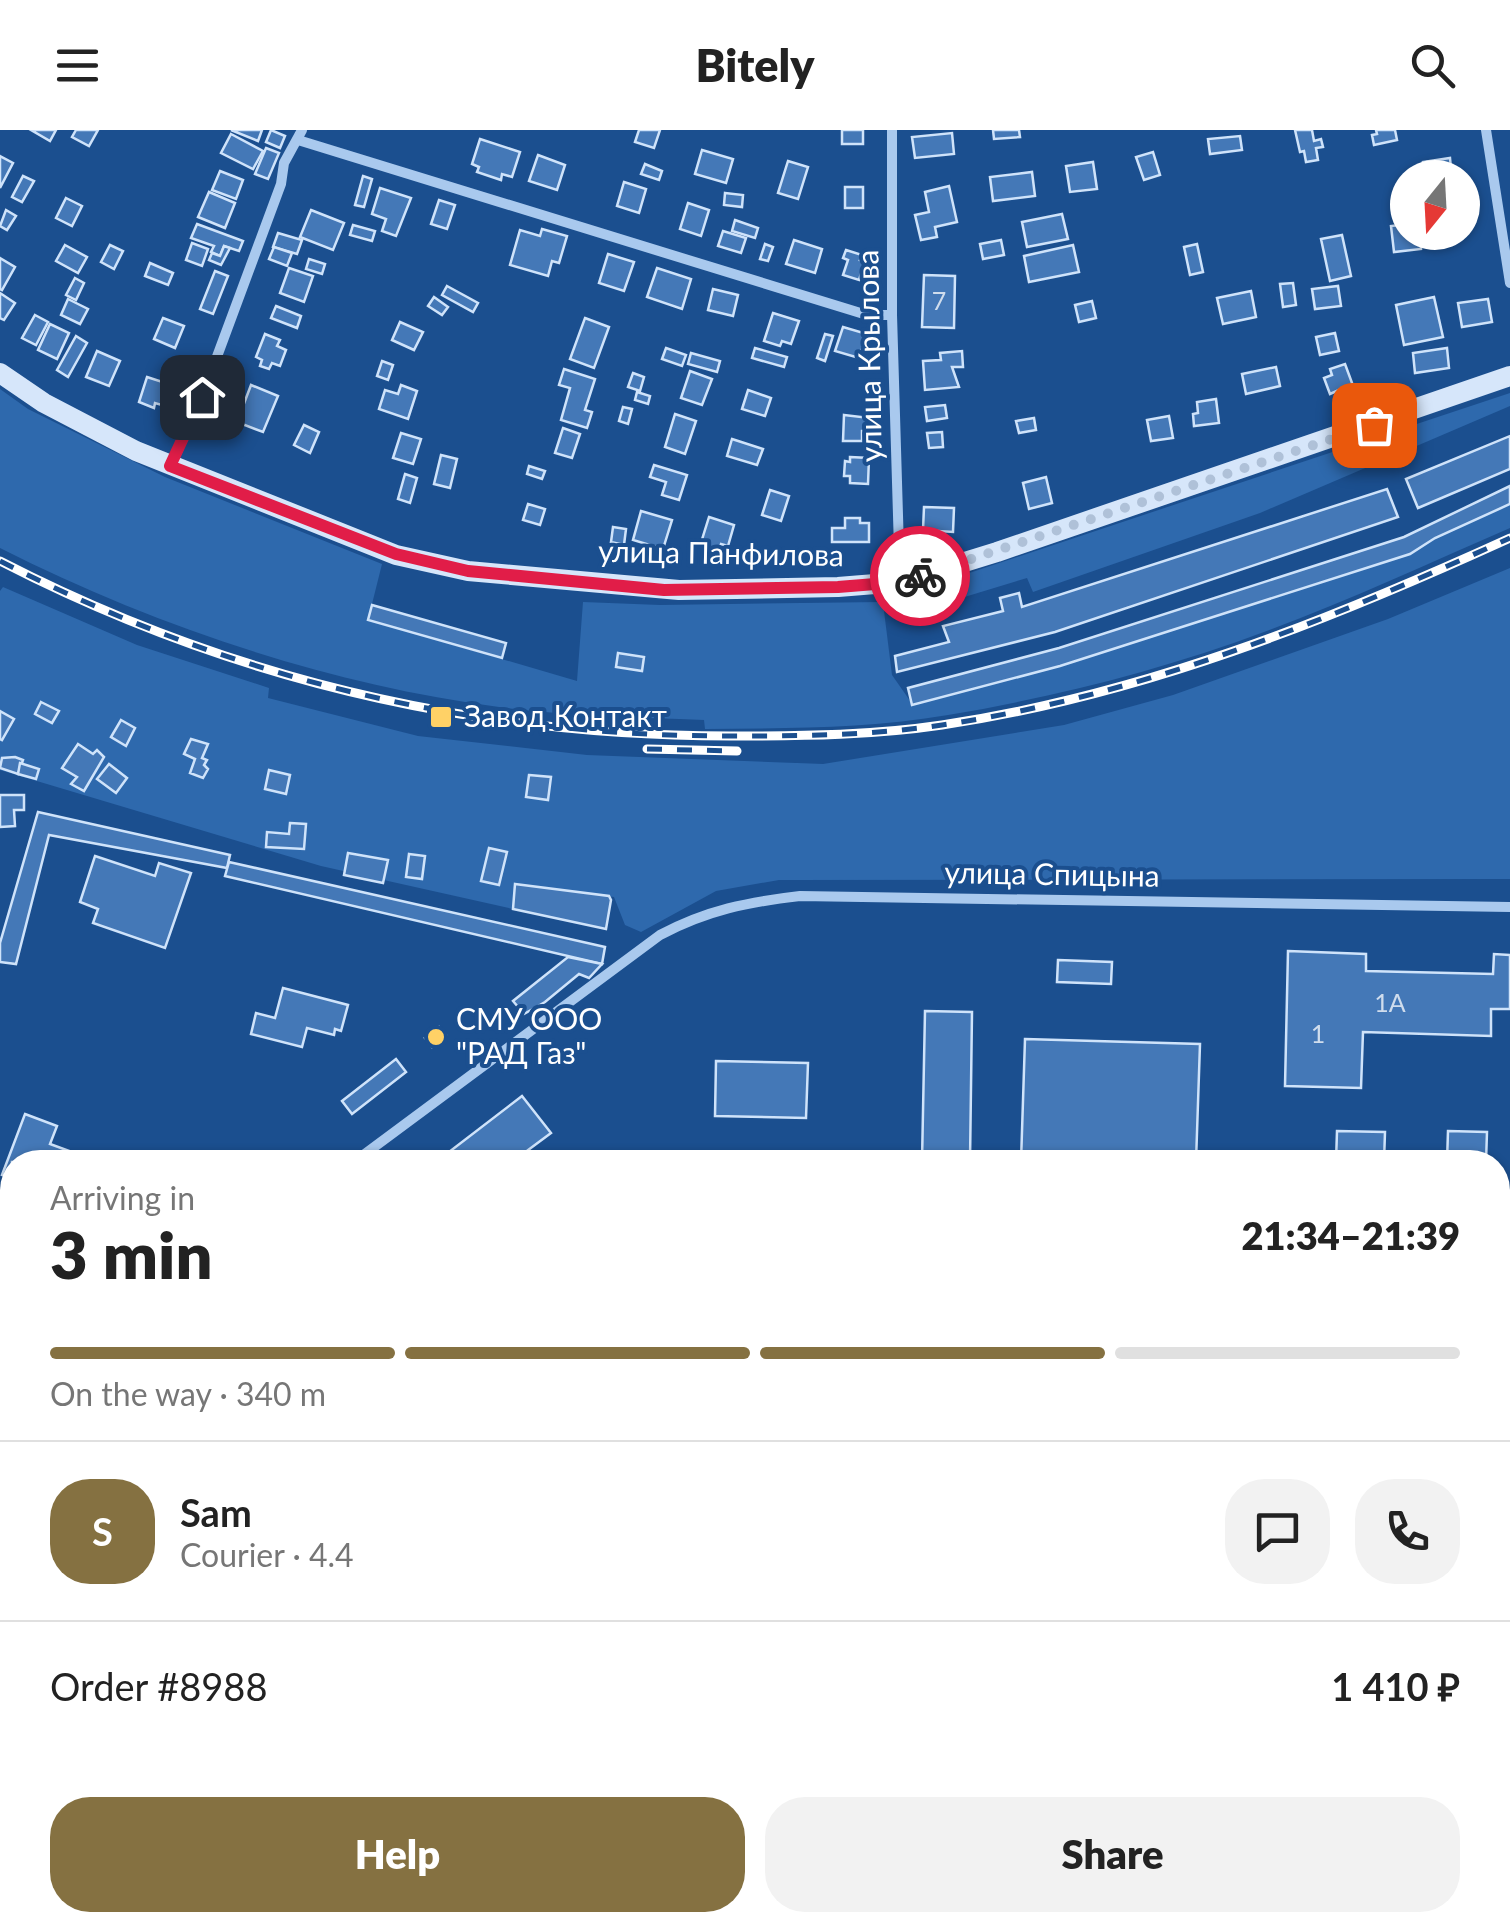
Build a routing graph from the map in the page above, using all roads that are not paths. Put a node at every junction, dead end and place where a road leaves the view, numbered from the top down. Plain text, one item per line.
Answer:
1 (892, 130) edge
2 (1486, 130) edge
3 (300, 135) edge
4 (1510, 283) edge
5 (892, 316) junction
6 (0, 373) edge
7 (1510, 376) edge
8 (170, 466) junction
9 (900, 582) junction
10 (1510, 907) edge
11 (625, 943) dead end
12 (629, 958) junction
13 (370, 1150) edge

1 - 5 street, улица Крылова
2 - 4 street
3 - 5 street
3 - 8 street
5 - 9 street, улица Крылова
6 - 8 main road, улица Панфилова
7 - 9 main road, улица Панфилова
8 - 9 main road, улица Панфилова
10 - 12 street, улица Спицына
11 - 12 street
12 - 13 street, улица Спицына

